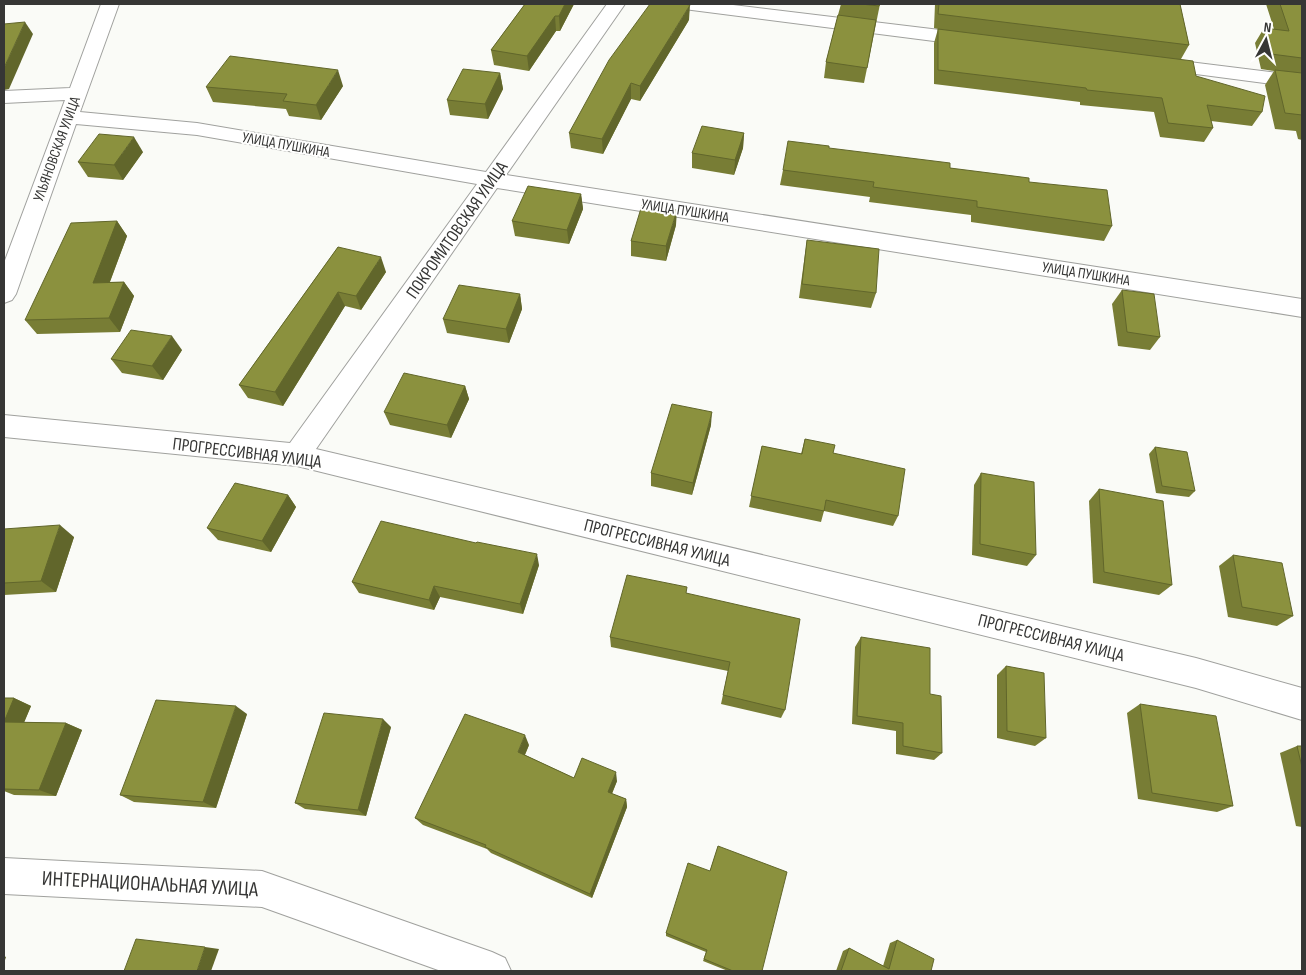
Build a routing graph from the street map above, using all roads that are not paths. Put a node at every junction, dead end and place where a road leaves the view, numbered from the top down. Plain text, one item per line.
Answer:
1 (110, 4) edge
2 (616, 4) edge
3 (684, 4) edge
4 (988, 42) edge
5 (1136, 61) edge
6 (1302, 82) edge
7 (78, 93) junction
8 (4, 97) edge
9 (68, 117) junction
10 (492, 180) junction
11 (4, 294) edge
12 (1302, 308) edge
13 (4, 426) edge
14 (297, 455) junction
15 (1302, 704) edge
16 (4, 876) edge
17 (492, 971) edge

1 - 7 street, УЛЬЯНОВСКАЯ УЛИЦА
2 - 10 street, ПОКРОМИТОВСКАЯ УЛИЦА
3 - 4 street
5 - 6 street
7 - 8 street
7 - 9 street, УЛЬЯНОВСКАЯ УЛИЦА
9 - 10 street, УЛИЦА ПУШКИНА
9 - 11 street, УЛЬЯНОВСКАЯ УЛИЦА
10 - 12 street, УЛИЦА ПУШКИНА
10 - 14 street, ПОКРОМИТОВСКАЯ УЛИЦА
13 - 14 street, ПРОГРЕССИВНАЯ УЛИЦА
14 - 15 street, ПРОГРЕССИВНАЯ УЛИЦА
16 - 17 street, ИНТЕРНАЦИОНАЛЬНАЯ УЛИЦА

